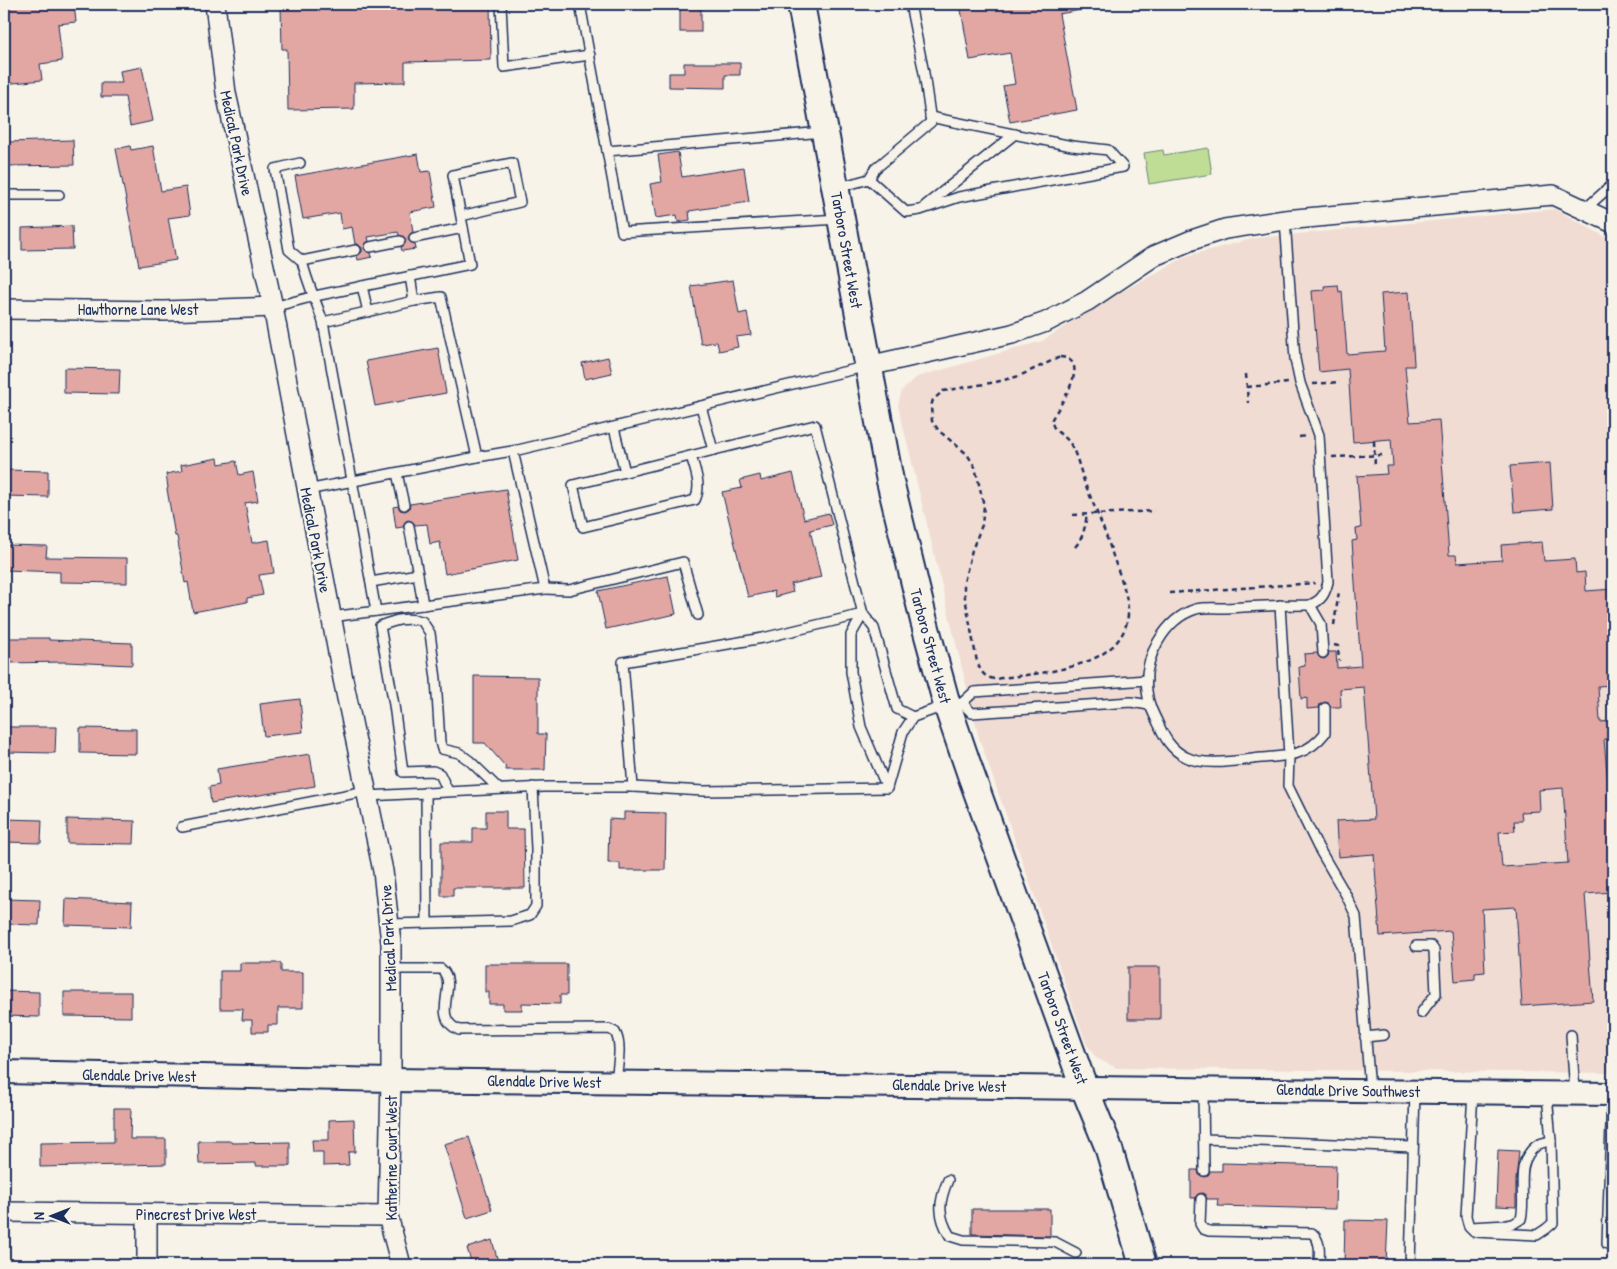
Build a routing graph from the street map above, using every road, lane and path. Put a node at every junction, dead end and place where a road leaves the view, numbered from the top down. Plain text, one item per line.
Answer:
1 (215, 4) edge
2 (501, 4) edge
3 (580, 4) edge
4 (801, 4) edge
5 (910, 4) edge
6 (590, 55) junction
7 (930, 116) junction
8 (825, 132) junction
9 (1015, 134) junction
10 (607, 150) junction
11 (300, 163) dead end
12 (869, 179) junction
13 (1613, 184) edge
14 (836, 188) junction
15 (4, 195) edge
16 (59, 195) dead end
17 (1585, 209) junction
18 (920, 210) junction
19 (461, 216) junction
20 (842, 219) junction
21 (1285, 220) junction
22 (1613, 222) edge
23 (463, 228) junction
24 (414, 238) dead end
25 (400, 241) dead end
26 (370, 247) dead end
27 (356, 250) dead end
28 (302, 261) junction
29 (410, 276) junction
30 (362, 286) junction
31 (315, 296) junction
32 (414, 301) junction
33 (273, 306) junction
34 (4, 309) edge
35 (368, 312) junction
36 (323, 322) junction
37 (868, 366) junction
38 (1246, 374) dead end
39 (1248, 403) dead end
40 (701, 406) junction
41 (614, 428) junction
42 (1374, 442) dead end
43 (713, 450) junction
44 (513, 452) junction
45 (1385, 455) dead end
46 (691, 456) junction
47 (1374, 456) junction
48 (477, 457) junction
49 (1330, 457) dead end
50 (1375, 468) dead end
51 (625, 472) junction
52 (397, 473) junction
53 (353, 482) junction
54 (306, 490) junction
55 (404, 505) dead end
56 (1154, 511) dead end
57 (1097, 513) junction
58 (1073, 514) dead end
59 (1087, 514) junction
60 (409, 526) dead end
61 (1075, 547) dead end
62 (418, 574) junction
63 (371, 582) junction
64 (1328, 582) junction
65 (545, 589) junction
66 (1169, 593) dead end
67 (424, 605) junction
68 (1280, 605) junction
69 (1310, 605) junction
70 (376, 611) junction
71 (863, 614) junction
72 (698, 615) dead end
73 (331, 617) junction
74 (1323, 653) dead end
75 (1147, 680) junction
76 (954, 704) junction
77 (1149, 704) junction
78 (1325, 708) dead end
79 (912, 718) junction
80 (1289, 756) junction
81 (533, 788) junction
82 (633, 788) junction
83 (888, 788) junction
84 (499, 789) junction
85 (448, 791) junction
86 (426, 792) junction
87 (367, 794) junction
88 (182, 827) dead end
89 (427, 922) junction
90 (389, 924) junction
91 (1416, 946) dead end
92 (391, 969) junction
93 (1422, 1013) dead end
94 (1384, 1035) dead end
95 (1571, 1035) dead end
96 (1365, 1037) junction
97 (4, 1072) edge
98 (391, 1080) junction
99 (616, 1082) junction
100 (1084, 1087) junction
101 (1203, 1088) junction
102 (1370, 1090) junction
103 (1415, 1091) junction
104 (1473, 1092) junction
105 (1547, 1092) junction
106 (1575, 1093) junction
107 (1613, 1094) edge
108 (1204, 1139) junction
109 (1612, 1140) edge
110 (1551, 1141) junction
111 (1413, 1147) junction
112 (1204, 1170) dead end
113 (948, 1180) dead end
114 (1201, 1199) dead end
115 (4, 1212) edge
116 (147, 1214) junction
117 (388, 1216) junction
118 (1469, 1227) junction
119 (1613, 1244) edge
120 (1076, 1253) dead end
121 (147, 1265) edge
122 (402, 1265) edge
123 (1142, 1265) edge
124 (1319, 1265) edge
125 (1410, 1265) edge

1 - 33 street, Medical Park Drive
2 - 6 lane
3 - 6 lane
4 - 8 main road, Tarboro Street West
5 - 7 lane
6 - 10 lane
7 - 9 lane
7 - 12 lane
8 - 10 lane
8 - 14 main road, Tarboro Street West
9 - 18 lane
9 - 18 lane
10 - 20 lane
11 - 28 lane
12 - 14 lane
12 - 18 lane
13 - 17 lane
14 - 20 main road, Tarboro Street West
15 - 16 lane
17 - 21 street
17 - 22 street
19 - 19 lane
19 - 23 lane
20 - 37 main road, Tarboro Street West
21 - 37 street
21 - 64 lane
23 - 24 lane
23 - 29 lane
25 - 26 lane
27 - 28 lane
28 - 31 lane
29 - 30 lane
29 - 32 lane
30 - 31 lane
30 - 35 lane
31 - 33 lane
31 - 36 lane
32 - 35 lane
32 - 48 lane
33 - 34 street, Hawthorne Lane West
33 - 54 street, Medical Park Drive
35 - 36 lane
36 - 53 lane
37 - 40 lane
37 - 76 main road, Tarboro Street West
38 - 39 path
40 - 41 lane
40 - 43 lane
41 - 44 lane
41 - 51 lane
42 - 47 path
43 - 46 lane
43 - 71 lane
44 - 48 lane
44 - 65 lane
45 - 47 path
46 - 51 lane
46 - 51 lane
47 - 49 path
47 - 50 path
48 - 52 lane
52 - 53 lane
52 - 55 lane
53 - 54 lane
53 - 63 lane
54 - 73 street, Medical Park Drive
56 - 57 path
57 - 57 path
57 - 59 path
58 - 59 path
59 - 61 path
60 - 62 lane
62 - 63 lane
62 - 67 lane
63 - 70 lane
64 - 66 path
64 - 69 lane
65 - 67 lane
65 - 72 lane
67 - 70 lane
68 - 69 lane
68 - 75 lane
68 - 80 lane
69 - 74 lane
70 - 73 lane
71 - 79 lane
71 - 82 lane
71 - 83 lane
73 - 87 street, Medical Park Drive
75 - 76 lane
75 - 77 lane
76 - 77 lane
76 - 79 lane
76 - 100 main road, Tarboro Street West
77 - 80 lane
78 - 80 lane
79 - 83 lane
80 - 96 lane
81 - 82 lane
81 - 84 lane
81 - 89 lane
82 - 83 lane
84 - 85 lane
84 - 85 lane
85 - 86 lane
86 - 87 lane
86 - 89 lane
87 - 88 lane
87 - 90 street, Medical Park Drive
89 - 90 lane
90 - 92 street, Medical Park Drive
91 - 93 lane
92 - 98 street, Medical Park Drive
92 - 99 lane
94 - 96 lane
95 - 106 lane
96 - 102 lane
97 - 98 street, Glendale Drive West
98 - 99 street, Glendale Drive West
98 - 117 street, Katherine Court West
99 - 100 street, Glendale Drive West
100 - 101 street, Glendale Drive Southwest
100 - 123 main road, Tarboro Street West
101 - 102 street, Glendale Drive Southwest
101 - 108 lane
102 - 103 street, Glendale Drive Southwest
103 - 104 street, Glendale Drive Southwest
103 - 111 lane
104 - 105 street, Glendale Drive Southwest
104 - 118 lane
105 - 106 street, Glendale Drive Southwest
105 - 110 lane
106 - 107 street, Glendale Drive Southwest
107 - 109 lane
108 - 111 lane
108 - 112 lane
109 - 119 lane
110 - 118 lane
110 - 118 lane
111 - 125 lane
113 - 120 lane
114 - 124 lane
115 - 116 street, Pinecrest Drive West
116 - 117 street, Pinecrest Drive West
116 - 121 street
117 - 122 street, Katherine Court West

